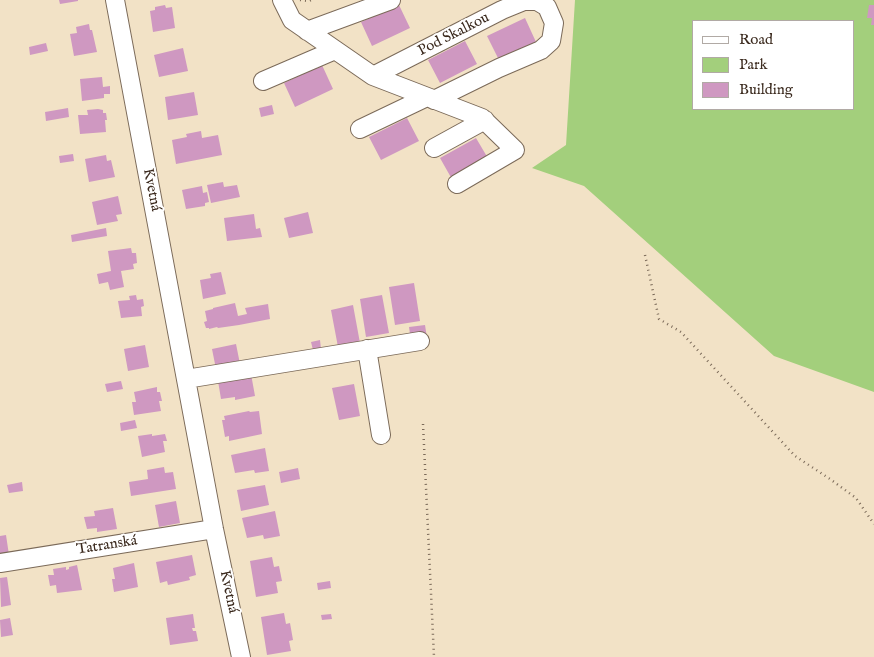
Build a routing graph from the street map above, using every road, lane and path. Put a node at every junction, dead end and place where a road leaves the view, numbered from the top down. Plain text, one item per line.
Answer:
1 (115, 0) edge
2 (282, 0) edge
3 (300, 0) edge
4 (311, 0) edge
5 (391, 0) edge
6 (307, 30) junction
7 (335, 50) junction
8 (373, 76) junction
9 (263, 81) dead end
10 (430, 99) junction
11 (485, 120) junction
12 (360, 129) dead end
13 (434, 148) dead end
14 (457, 184) dead end
15 (645, 255) dead end
16 (420, 341) dead end
17 (366, 349) junction
18 (186, 379) junction
19 (423, 424) dead end
20 (381, 435) dead end
21 (874, 524) edge
22 (214, 529) junction
23 (0, 564) edge
24 (241, 657) edge
25 (434, 657) edge

1 - 18 street, Kvetná
2 - 6 street
3 - 4 path
5 - 6 street
6 - 7 street
7 - 8 street
7 - 9 street
8 - 10 street
8 - 10 street, Pod Skalkou
10 - 11 street
10 - 12 street, Pod Skalkou
11 - 13 street
11 - 14 street
15 - 21 path
16 - 17 street
17 - 18 street
17 - 20 street
18 - 22 street, Kvetná
19 - 25 path
22 - 23 street, Tatranská
22 - 24 street, Kvetná

